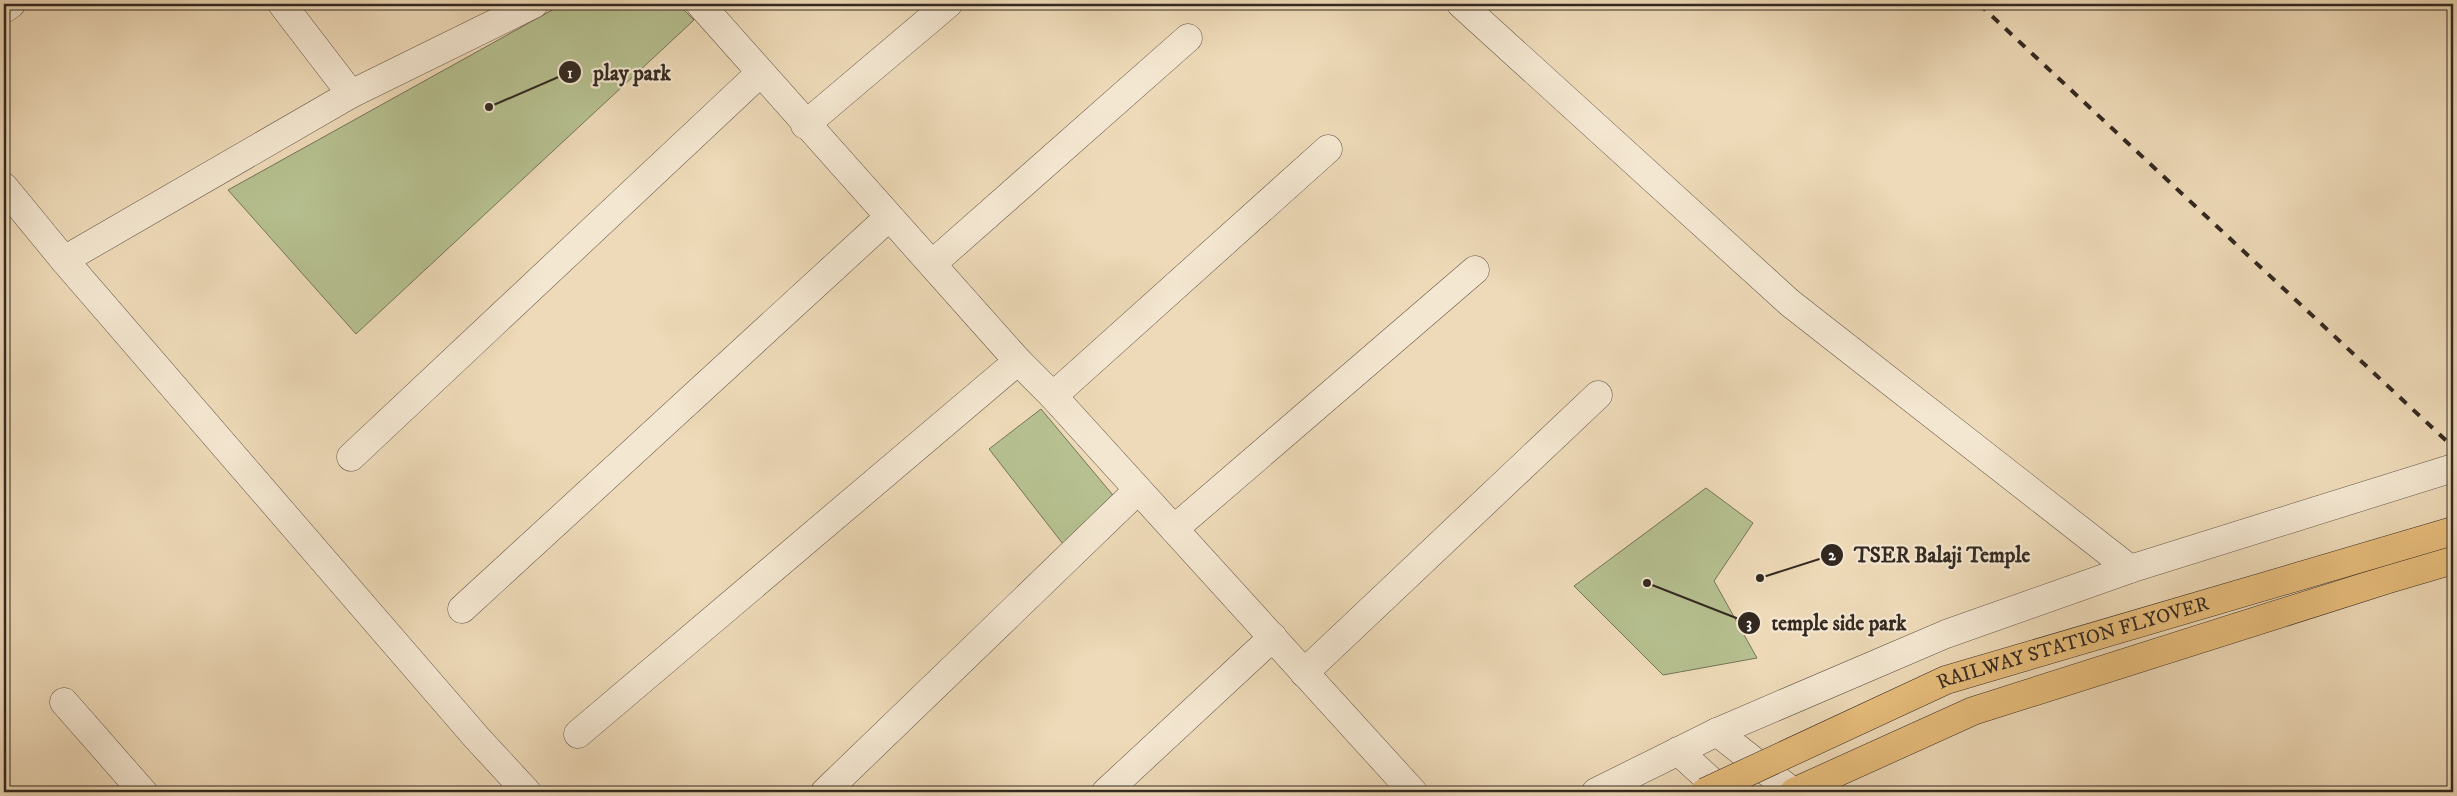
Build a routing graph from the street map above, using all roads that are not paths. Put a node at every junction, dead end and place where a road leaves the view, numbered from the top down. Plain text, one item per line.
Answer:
1 (11, 4) edge
2 (282, 4) edge
3 (534, 4) edge
4 (700, 4) edge
5 (948, 4) edge
6 (1461, 4) edge
7 (4, 9) edge
8 (1188, 38) dead end
9 (760, 73) junction
10 (351, 94) junction
11 (805, 124) junction
12 (1328, 149) dead end
13 (4, 187) edge
14 (890, 217) junction
15 (64, 260) junction
16 (932, 264) junction
17 (1476, 270) dead end
18 (1018, 361) junction
19 (1598, 395) dead end
20 (1053, 396) junction
21 (351, 457) dead end
22 (2453, 468) edge
23 (1138, 490) junction
24 (1174, 529) junction
25 (2453, 531) edge
26 (2453, 560) edge
27 (2130, 569) junction
28 (462, 609) dead end
29 (1273, 637) junction
30 (1304, 673) junction
31 (64, 702) dead end
32 (1717, 732) junction
33 (578, 734) dead end
34 (1678, 751) junction
35 (143, 792) edge
36 (527, 792) edge
37 (826, 792) edge
38 (1106, 792) edge
39 (1413, 792) edge
40 (1596, 792) edge
41 (1705, 792) edge
42 (1723, 792) edge
43 (1794, 792) edge

1 - 7 street
2 - 10 street
3 - 10 street
4 - 9 street
5 - 11 street
6 - 27 street
8 - 16 street
9 - 11 street
9 - 21 street
10 - 15 street
11 - 14 street
12 - 20 street
13 - 15 street
14 - 16 street
14 - 28 street
15 - 36 street
16 - 18 street
17 - 24 street
18 - 20 street
18 - 33 street
19 - 30 street
20 - 23 street
22 - 27 street
23 - 24 street
23 - 37 street
24 - 29 street
25 - 41 main road, RAILWAY STATION FLYOVER, bridge
26 - 43 main road, RAILWAY STATION FLYOVER
27 - 32 street
29 - 30 street
29 - 38 street
30 - 39 street
31 - 35 street
32 - 34 street
32 - 43 street
34 - 40 street
34 - 42 street

